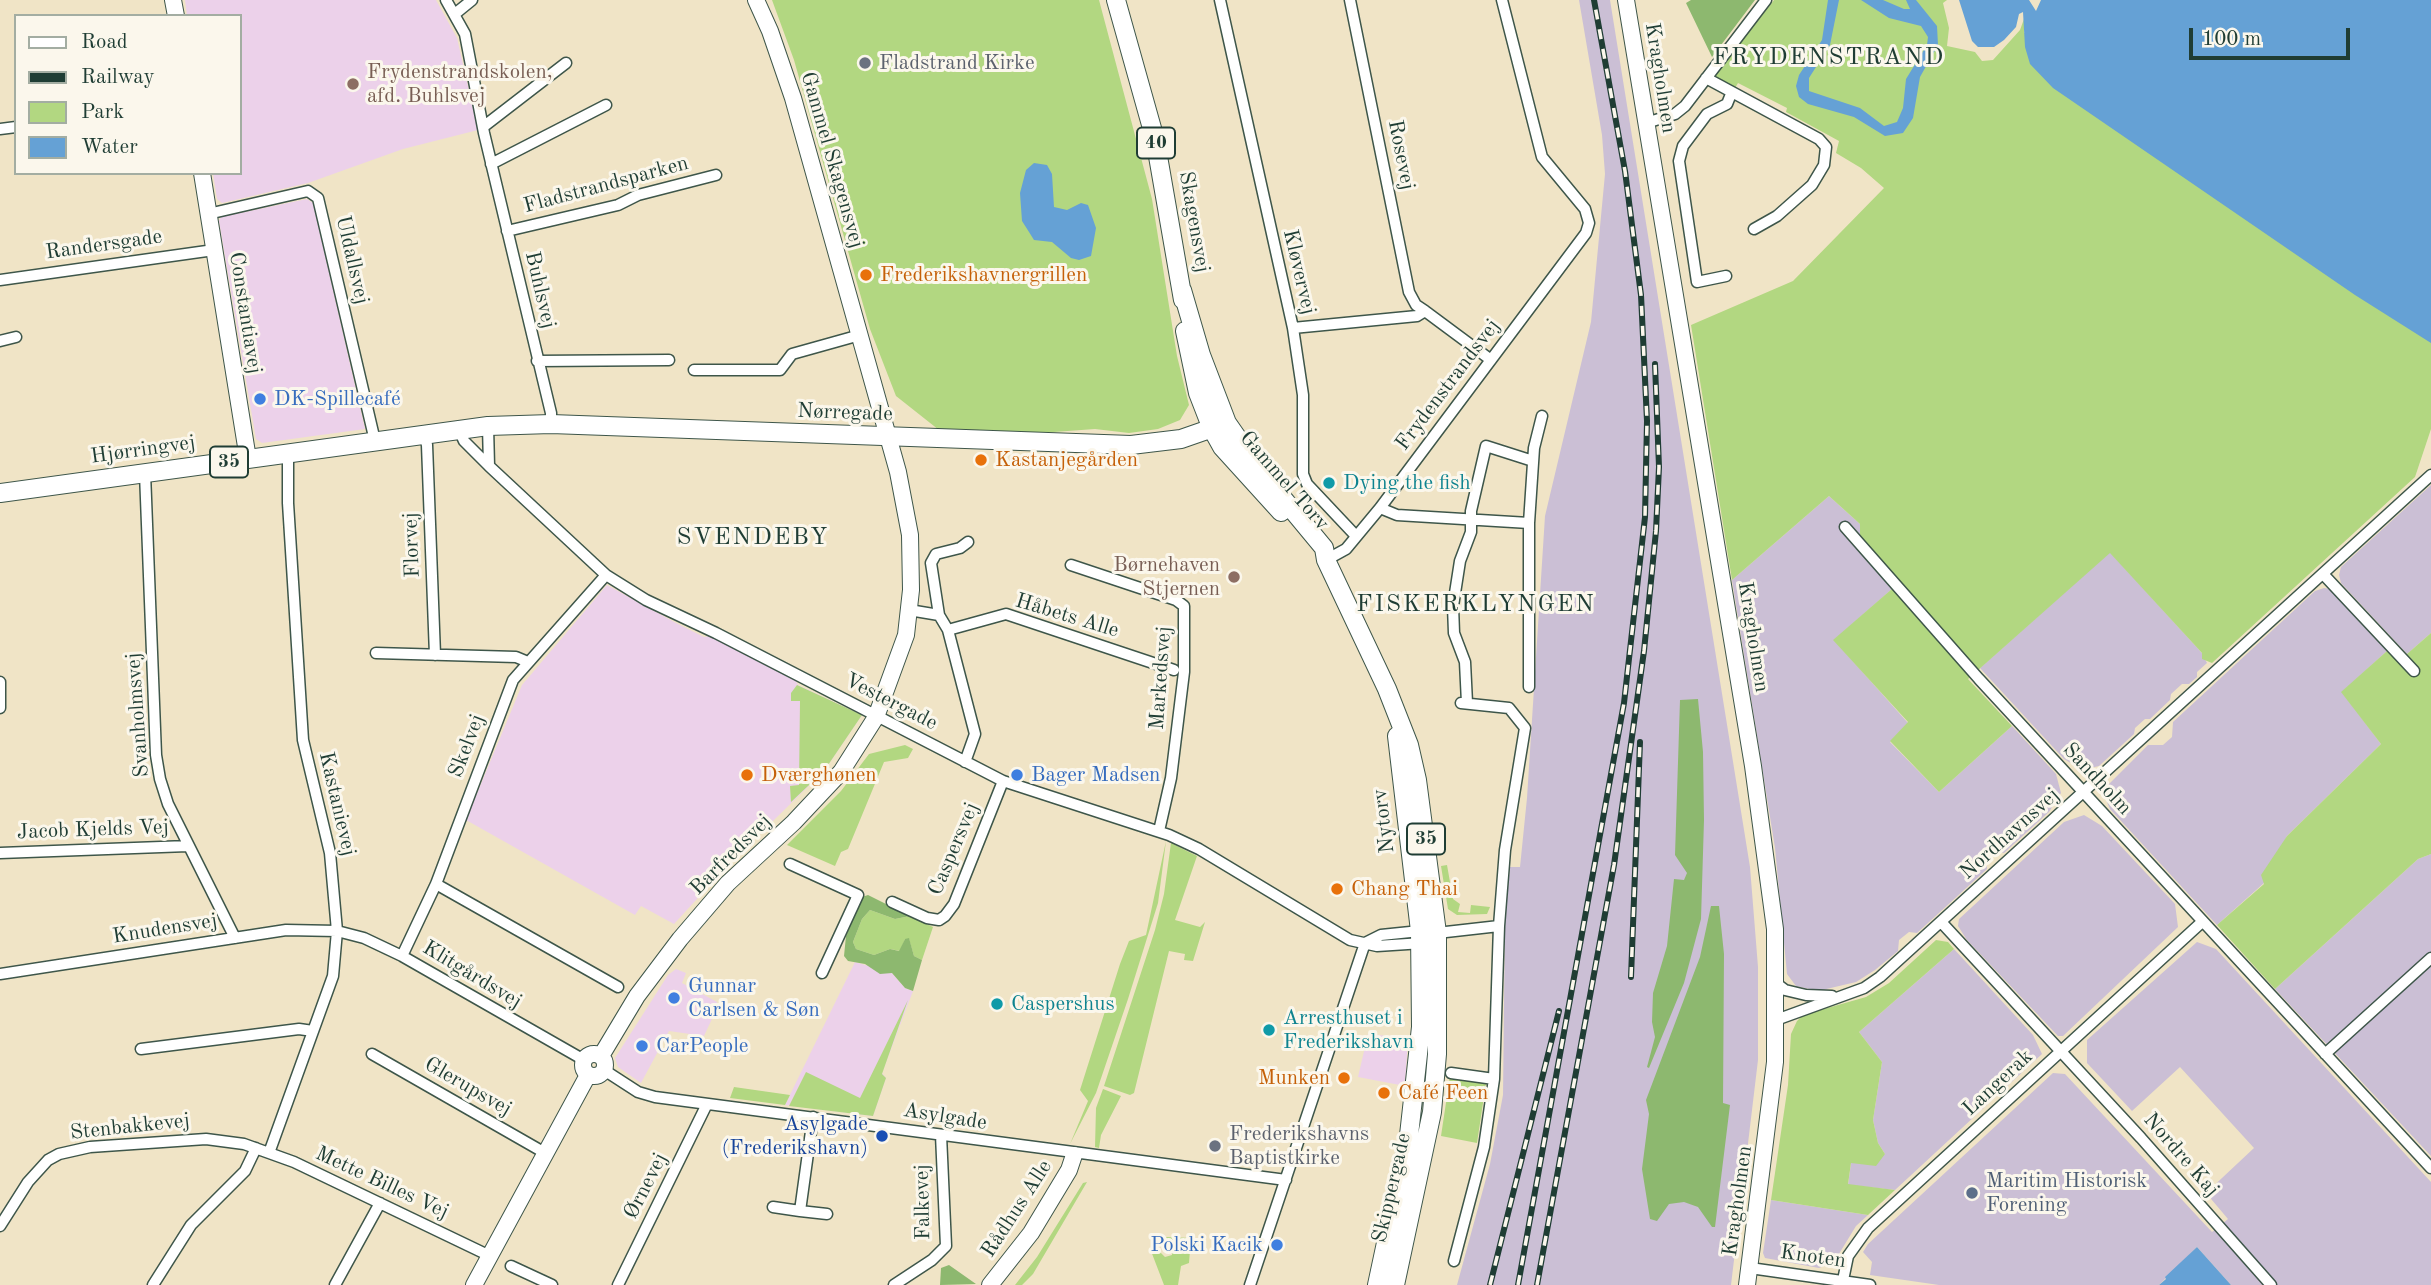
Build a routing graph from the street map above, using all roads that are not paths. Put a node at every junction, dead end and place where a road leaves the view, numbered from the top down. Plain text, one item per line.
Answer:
1 (446, 0) edge
2 (472, 0) edge
3 (756, 0) edge
4 (1116, 0) edge
5 (1220, 0) edge
6 (1350, 0) edge
7 (1502, 0) edge
8 (1626, 0) edge
9 (1766, 0) edge
10 (456, 13) junction
11 (566, 62) dead end
12 (1706, 78) junction
13 (1731, 94) junction
14 (606, 105) dead end
15 (1646, 123) junction
16 (483, 127) junction
17 (491, 164) junction
18 (202, 175) edge
19 (716, 175) dead end
20 (208, 214) junction
21 (1755, 229) dead end
22 (507, 232) junction
23 (214, 250) junction
24 (1726, 276) dead end
25 (0, 280) edge
26 (1425, 311) junction
27 (1293, 328) junction
28 (860, 335) junction
29 (16, 337) dead end
30 (0, 341) edge
31 (669, 360) dead end
32 (1491, 360) junction
33 (537, 361) junction
34 (694, 370) dead end
35 (1542, 416) dead end
36 (551, 424) junction
37 (488, 426) junction
38 (1219, 426) junction
39 (459, 430) junction
40 (424, 435) junction
41 (889, 437) junction
42 (374, 441) junction
43 (288, 454) junction
44 (248, 459) junction
45 (1533, 460) junction
46 (489, 466) junction
47 (145, 473) junction
48 (2431, 475) edge
49 (0, 493) edge
50 (1380, 508) junction
51 (1472, 522) junction
52 (1529, 523) junction
53 (1845, 527) dead end
54 (1356, 536) junction
55 (968, 542) dead end
56 (1326, 560) junction
57 (1071, 565) dead end
58 (2323, 574) junction
59 (606, 575) junction
60 (909, 610) junction
61 (939, 615) junction
62 (948, 630) junction
63 (376, 653) dead end
64 (435, 655) junction
65 (528, 662) junction
66 (1174, 670) dead end
67 (2414, 671) dead end
68 (0, 682) edge
69 (1529, 687) dead end
70 (0, 708) edge
71 (876, 717) junction
72 (1403, 746) joint
73 (965, 762) junction
74 (1003, 781) junction
75 (2084, 793) junction
76 (1159, 831) junction
77 (188, 846) junction
78 (0, 853) edge
79 (790, 863) dead end
80 (436, 884) junction
81 (892, 902) dead end
82 (2202, 922) junction
83 (1942, 923) junction
84 (1499, 926) junction
85 (337, 931) junction
86 (1426, 936) junction
87 (234, 938) junction
88 (1364, 943) junction
89 (402, 956) junction
90 (2431, 958) edge
91 (822, 973) dead end
92 (0, 974) edge
93 (1777, 985) junction
94 (618, 987) dead end
95 (1838, 996) junction
96 (1776, 1020) junction
97 (313, 1031) junction
98 (141, 1049) dead end
99 (2061, 1051) junction
100 (372, 1054) dead end
101 (2325, 1054) junction
102 (594, 1065) junction
103 (1451, 1073) dead end
104 (1494, 1079) junction
105 (707, 1104) junction
106 (813, 1117) junction
107 (942, 1135) junction
108 (256, 1148) junction
109 (269, 1153) junction
110 (545, 1153) junction
111 (1074, 1155) junction
112 (2431, 1168) edge
113 (1286, 1180) junction
114 (380, 1203) junction
115 (773, 1208) dead end
116 (800, 1211) junction
117 (827, 1214) dead end
118 (0, 1226) edge
119 (490, 1256) junction
120 (1454, 1261) dead end
121 (511, 1266) dead end
122 (1750, 1268) junction
123 (1842, 1283) edge
124 (153, 1285) edge
125 (335, 1285) edge
126 (474, 1285) edge
127 (552, 1285) edge
128 (618, 1285) edge
129 (894, 1285) edge
130 (990, 1285) edge
131 (1250, 1285) edge
132 (1377, 1285) edge
133 (1395, 1285) edge
134 (1747, 1285) edge
135 (1870, 1285) edge
136 (2271, 1285) edge

1 - 10 street, Buhlsvej
2 - 10 street
3 - 28 street, Gammel Skagensvej
4 - 38 main road, Skagensvej / 40
5 - 27 street, Kløvervej
6 - 26 street, Rosevej
7 - 32 street, Frydenstrandsvej
8 - 15 street, Kragholmen
9 - 12 street
10 - 16 street, Buhlsvej
11 - 16 street
12 - 13 street
12 - 15 street
13 - 21 street
13 - 24 street
14 - 17 street
15 - 93 street, Kragholmen
16 - 17 street, Buhlsvej
17 - 22 street, Buhlsvej
18 - 20 street, Constantiavej
19 - 22 street, Fladstrandsparken
20 - 23 street, Constantiavej
20 - 42 street, Uldallsvej
22 - 33 street, Buhlsvej
23 - 25 street, Randersgade
23 - 44 street, Constantiavej
26 - 27 street
26 - 32 street
27 - 54 street, Kløvervej
28 - 34 street
28 - 41 street, Gammel Skagensvej
29 - 30 street
31 - 33 street
32 - 50 street, Frydenstrandsvej
33 - 36 street, Buhlsvej
35 - 45 street
36 - 37 main road, Nørregade / 35
36 - 41 main road, Nørregade / 35
37 - 39 main road, Nørregade / 35
37 - 46 street
38 - 41 main road, Nørregade / 35
38 - 56 main road, Gammel Torv / 35
39 - 40 main road, Hjørringvej / 35
39 - 46 street, Vestergade
40 - 42 main road, Hjørringvej / 35
40 - 64 street, Florvej
41 - 60 street, Barfredsvej
42 - 43 main road, Hjørringvej / 35
43 - 44 main road, Hjørringvej / 35
43 - 85 street, Kastanievej
44 - 47 main road, Hjørringvej / 35
45 - 51 street
45 - 52 street
46 - 59 street, Vestergade
47 - 49 main road, Hjørringvej / 35
47 - 77 street, Svanholmsvej
48 - 58 street, Nordhavnsvej
50 - 51 street
50 - 54 street, Frydenstrandsvej
51 - 52 street
51 - 84 street
52 - 69 street
53 - 75 street, Sandholm
54 - 56 street, Frydenstrandsvej
55 - 61 street
56 - 72 main road, Gammel Torv / 35
57 - 76 street, Markedsvej
58 - 67 street
58 - 75 street, Nordhavnsvej
59 - 65 street, Skelvej
59 - 71 street, Vestergade
60 - 61 street
60 - 71 street, Barfredsvej
61 - 62 street
62 - 66 street, Håbets Alle
62 - 73 street
63 - 64 street
64 - 65 street
65 - 80 street, Skelvej
68 - 70 street
71 - 73 street, Vestergade
71 - 102 street, Barfredsvej
72 - 86 main road, Nytorv / 35
73 - 74 street, Vestergade
74 - 76 street, Vestergade
74 - 81 street, Caspersvej
75 - 82 street, Sandholm
75 - 83 street, Nordhavnsvej
76 - 88 street, Vestergade
77 - 78 street, Jacob Kjelds Vej
77 - 87 street, Svanholmsvej
79 - 91 street
80 - 89 street, Skelvej
80 - 94 street
82 - 99 street, Langerak
82 - 101 street, Sandholm
83 - 95 street, Nordhavnsvej
83 - 99 street, Nordre Kaj
84 - 86 street
84 - 104 street
85 - 87 street, Knudensvej
85 - 89 street, Klitgårdsvej
85 - 97 street, Kastanievej
86 - 88 street
86 - 132 main road, Skippergade / 35
86 - 133 main road, Skippergade / 35
87 - 92 street, Knudensvej
88 - 113 street
89 - 102 street, Klitgårdsvej
90 - 101 street
93 - 95 street, Nordhavnsvej
93 - 96 street, Kragholmen
95 - 96 street, Nordhavnsvej
96 - 122 street, Kragholmen
97 - 98 street
97 - 109 street, Kastanievej
99 - 123 street, Langerak
99 - 136 street, Nordre Kaj
100 - 110 street, Glerupsvej
101 - 112 street, Sandholm
102 - 105 street, Asylgade
102 - 110 street, Barfredsvej
103 - 104 street
104 - 120 street
105 - 106 street, Asylgade
105 - 128 street, Ørnevej
106 - 107 street, Asylgade
106 - 116 street
107 - 111 street, Asylgade
107 - 129 street, Falkevej
108 - 109 street, Mette Billes Vej
108 - 118 street, Stenbakkevej
108 - 124 street
109 - 114 street, Mette Billes Vej
110 - 119 street, Barfredsvej
111 - 113 street, Asylgade
111 - 130 street, Rådhus Alle
113 - 131 street
114 - 119 street, Mette Billes Vej
114 - 125 street
115 - 116 street
116 - 117 street
119 - 126 street, Barfredsvej
121 - 127 street
122 - 123 street, Knoten
122 - 134 street, Kragholmen
123 - 135 street, Knoten

